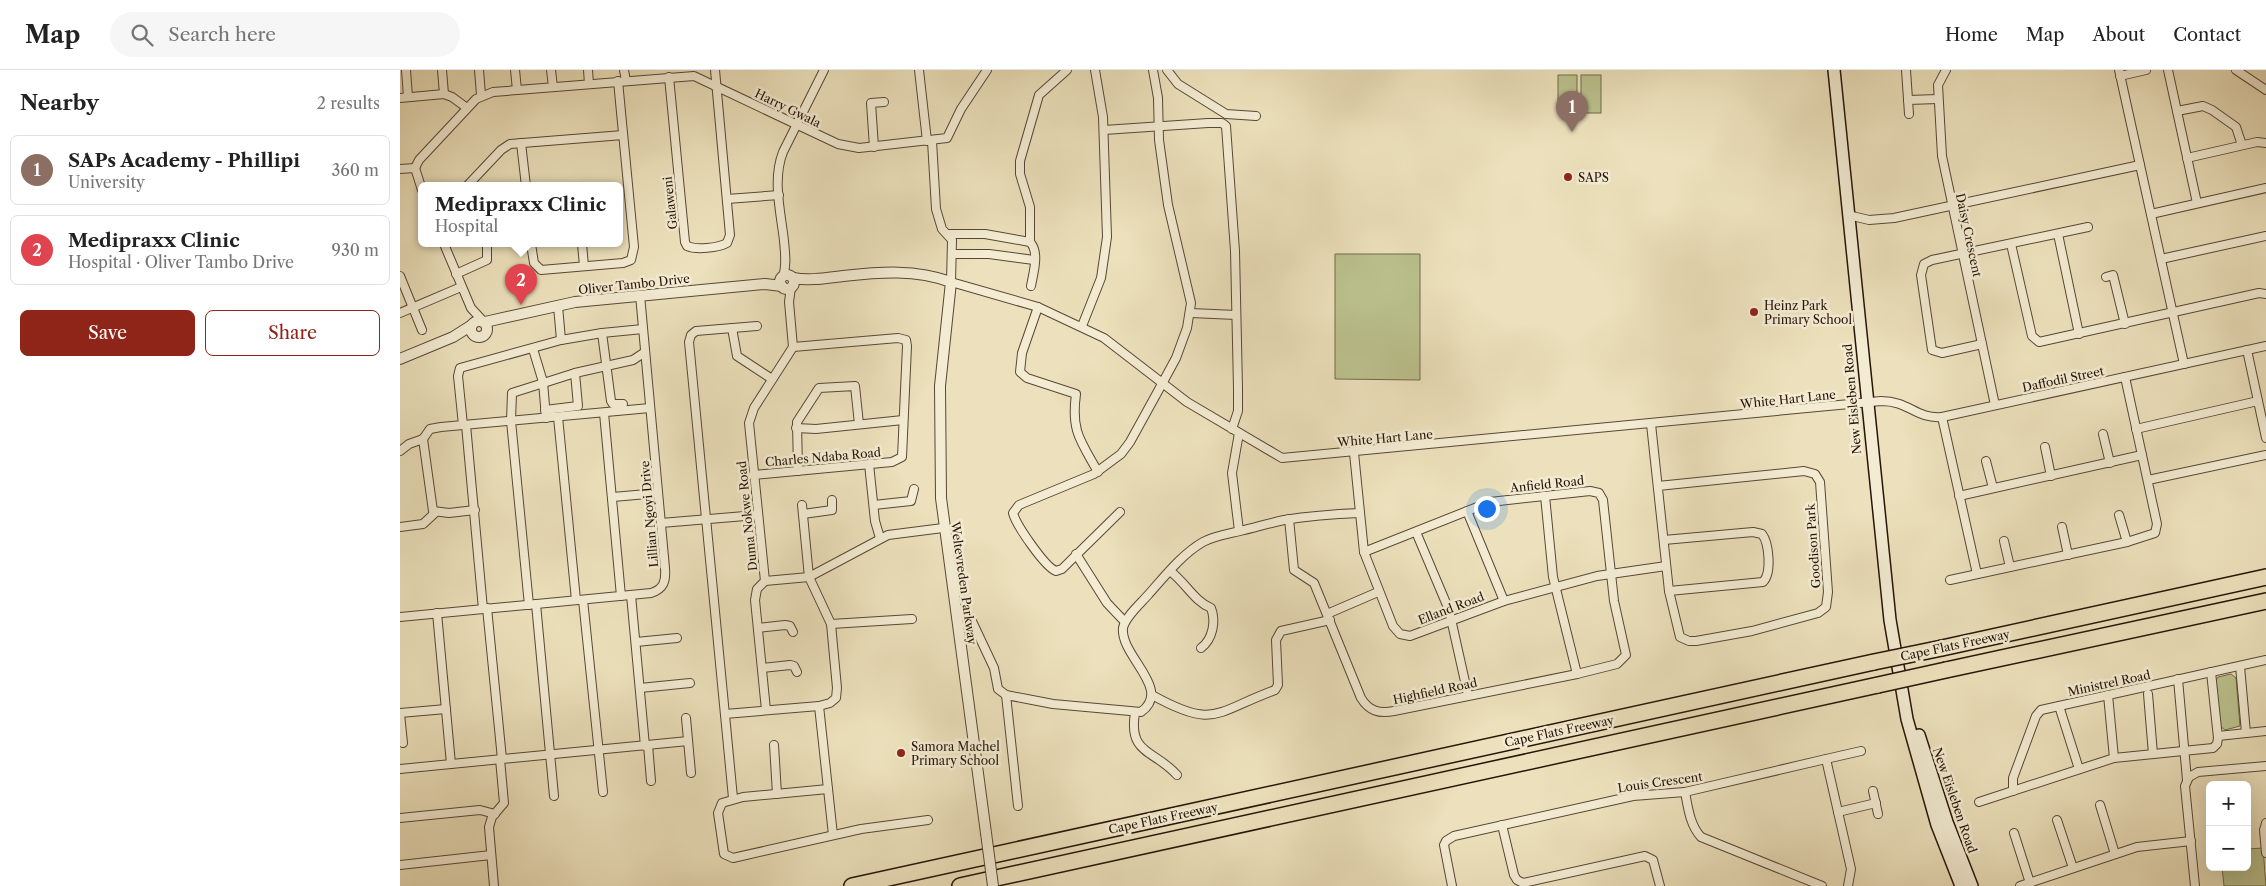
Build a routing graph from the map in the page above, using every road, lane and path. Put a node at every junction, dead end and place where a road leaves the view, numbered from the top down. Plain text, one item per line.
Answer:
1 (406, 70) edge
2 (442, 70) edge
3 (479, 70) edge
4 (515, 70) edge
5 (551, 70) edge
6 (588, 70) edge
7 (624, 70) edge
8 (715, 70) edge
9 (824, 70) edge
10 (919, 70) edge
11 (988, 70) edge
12 (1067, 70) edge
13 (1095, 70) edge
14 (1153, 70) edge
15 (1167, 70) edge
16 (1834, 70) edge
17 (1906, 70) edge
18 (1946, 70) edge
19 (2146, 70) edge
20 (2168, 70) edge
21 (2236, 70) edge
22 (2120, 73) edge
23 (665, 75) edge
24 (622, 81) junction
25 (589, 84) junction
26 (715, 85) junction
27 (553, 87) junction
28 (517, 90) junction
29 (2266, 90) edge
30 (444, 94) junction
31 (481, 95) junction
32 (404, 98) edge
33 (1938, 99) junction
34 (1908, 100) junction
35 (884, 102) dead end
36 (467, 108) junction
37 (2177, 111) junction
38 (1908, 114) dead end
39 (1228, 115) junction
40 (1256, 116) dead end
41 (797, 124) junction
42 (1158, 126) junction
43 (1226, 126) junction
44 (1104, 130) junction
45 (623, 135) junction
46 (930, 141) junction
47 (2266, 142) edge
48 (521, 143) junction
49 (2242, 145) junction
50 (874, 147) junction
51 (2187, 158) junction
52 (2140, 165) junction
53 (415, 168) junction
54 (400, 169) edge
55 (419, 182) edge
56 (471, 182) edge
57 (526, 182) edge
58 (624, 187) edge
59 (2266, 188) edge
60 (779, 195) junction
61 (727, 199) junction
62 (2197, 203) junction
63 (1951, 206) junction
64 (2151, 214) junction
65 (1852, 219) junction
66 (2088, 227) dead end
67 (949, 234) junction
68 (2058, 234) junction
69 (2266, 236) edge
70 (1030, 242) junction
71 (2011, 244) junction
72 (445, 247) edge
73 (488, 247) edge
74 (531, 247) edge
75 (582, 247) edge
76 (953, 254) junction
77 (1962, 254) junction
78 (2161, 259) junction
79 (1034, 260) junction
80 (584, 266) junction
81 (456, 274) junction
82 (400, 276) edge
83 (2106, 277) dead end
84 (787, 282) junction
85 (951, 282) junction
86 (1031, 286) dead end
87 (461, 287) junction
88 (2266, 294) edge
89 (640, 295) junction
90 (558, 306) junction
91 (1038, 307) junction
92 (413, 308) junction
93 (2172, 311) junction
94 (400, 313) edge
95 (1191, 313) junction
96 (1236, 314) junction
97 (2125, 324) junction
98 (480, 325) junction
99 (757, 326) dead end
100 (1082, 326) junction
101 (732, 328) junction
102 (643, 329) junction
103 (422, 330) dead end
104 (602, 333) junction
105 (2079, 334) junction
106 (453, 337) junction
107 (561, 340) junction
108 (1982, 344) junction
109 (2266, 346) edge
110 (793, 347) junction
111 (533, 349) junction
112 (2247, 350) junction
113 (645, 352) junction
114 (400, 359) edge
115 (2184, 364) junction
116 (607, 365) junction
117 (575, 373) junction
118 (2125, 377) junction
119 (772, 379) junction
120 (543, 382) junction
121 (1163, 382) junction
122 (2258, 401) junction
123 (1866, 403) junction
124 (623, 404) dead end
125 (1995, 405) junction
126 (650, 408) junction
127 (604, 413) junction
128 (546, 414) junction
129 (558, 417) junction
130 (1942, 417) junction
131 (903, 420) junction
132 (511, 421) junction
133 (859, 424) junction
134 (1651, 424) junction
135 (465, 425) junction
136 (796, 428) junction
137 (2136, 429) junction
138 (2265, 429) edge
139 (1235, 431) junction
140 (2103, 434) dead end
141 (2266, 438) edge
142 (423, 439) junction
143 (2045, 447) dead end
144 (400, 451) edge
145 (1354, 453) junction
146 (2142, 455) junction
147 (2266, 455) edge
148 (1986, 461) dead end
149 (2110, 463) junction
150 (869, 464) junction
151 (798, 470) junction
152 (1098, 472) junction
153 (754, 475) junction
154 (2052, 476) junction
155 (2148, 480) junction
156 (1658, 486) junction
157 (1993, 488) junction
158 (914, 489) dead end
159 (658, 493) junction
160 (1545, 496) junction
161 (1959, 496) junction
162 (612, 497) junction
163 (832, 500) dead end
164 (802, 505) dead end
165 (874, 505) junction
166 (474, 510) junction
167 (1467, 511) junction
168 (436, 512) junction
169 (1120, 512) dead end
170 (1360, 513) junction
171 (803, 514) junction
172 (757, 515) junction
173 (2119, 515) dead end
174 (706, 519) junction
175 (1291, 519) junction
176 (661, 523) junction
177 (400, 527) edge
178 (2062, 527) dead end
179 (944, 528) junction
180 (1238, 532) junction
181 (1416, 532) junction
182 (880, 538) junction
183 (1664, 540) junction
184 (2004, 541) dead end
185 (2127, 542) junction
186 (1364, 552) junction
187 (1076, 554) junction
188 (2068, 555) junction
189 (1666, 566) junction
190 (2010, 567) junction
191 (1170, 572) junction
192 (1612, 573) junction
193 (1977, 574) junction
194 (809, 577) junction
195 (2266, 577) edge
196 (1950, 580) dead end
197 (765, 581) junction
198 (1555, 587) junction
199 (1669, 591) junction
200 (1378, 592) junction
201 (631, 595) junction
202 (621, 596) junction
203 (579, 600) junction
204 (1504, 601) junction
205 (2266, 601) edge
206 (532, 604) junction
207 (485, 608) junction
208 (437, 613) junction
209 (956, 614) junction
210 (400, 617) edge
211 (1328, 617) junction
212 (912, 618) dead end
213 (1452, 620) junction
214 (1125, 622) junction
215 (831, 624) junction
216 (758, 628) junction
217 (793, 632) dead end
218 (677, 638) dead end
219 (636, 642) junction
220 (1201, 648) dead end
221 (2266, 660) edge
222 (2240, 666) junction
223 (762, 668) junction
224 (797, 672) dead end
225 (2211, 672) junction
226 (1577, 674) junction
227 (2178, 679) junction
228 (690, 683) dead end
229 (640, 688) junction
230 (1904, 694) junction
231 (2148, 694) dead end
232 (1006, 695) junction
233 (1152, 695) junction
234 (1468, 695) junction
235 (2108, 695) junction
236 (819, 706) junction
237 (2059, 706) junction
238 (446, 709) junction
239 (766, 710) junction
240 (1135, 713) junction
241 (400, 714) edge
242 (725, 714) junction
243 (686, 718) dead end
244 (2266, 731) edge
245 (2246, 733) junction
246 (2218, 736) junction
247 (688, 741) junction
248 (403, 743) dead end
249 (774, 745) dead end
250 (646, 746) junction
251 (598, 750) junction
252 (1861, 751) dead end
253 (2184, 751) junction
254 (2153, 754) junction
255 (550, 755) junction
256 (2114, 758) junction
257 (501, 759) junction
258 (1826, 759) junction
259 (451, 764) junction
260 (2266, 766) edge
261 (400, 769) edge
262 (2078, 769) junction
263 (691, 773) dead end
264 (1177, 775) dead end
265 (2187, 780) junction
266 (651, 781) dead end
267 (828, 789) junction
268 (2013, 791) junction
269 (603, 792) dead end
270 (1685, 792) junction
271 (1873, 792) dead end
272 (777, 794) junction
273 (554, 796) dead end
274 (733, 798) junction
275 (1980, 802) dead end
276 (1876, 803) junction
277 (2100, 805) dead end
278 (1018, 806) dead end
279 (1838, 812) junction
280 (495, 814) junction
281 (1878, 814) dead end
282 (400, 818) edge
283 (928, 820) dead end
284 (2057, 820) dead end
285 (2266, 823) edge
286 (1502, 825) junction
287 (2014, 833) dead end
288 (833, 835) junction
289 (2190, 841) junction
290 (2266, 853) edge
291 (2115, 854) junction
292 (491, 855) junction
293 (400, 865) edge
294 (2073, 868) junction
295 (2030, 883) junction
296 (494, 886) edge
297 (852, 886) edge
298 (960, 886) edge
299 (994, 886) edge
300 (1452, 886) edge
301 (1660, 886) edge
302 (1822, 886) edge
303 (1848, 886) edge
304 (1961, 886) edge
305 (1972, 886) edge
306 (2020, 886) edge
307 (2195, 886) edge

1 - 32 street
2 - 30 street
3 - 31 street
4 - 28 street
5 - 27 street
6 - 25 street
7 - 24 street
8 - 26 street, Galaweni
9 - 41 street
10 - 46 street
11 - 46 street, Harry Gwala
12 - 70 street
13 - 44 street
14 - 42 street
15 - 39 street
16 - 65 main road, New Eisleben Road
17 - 34 street
18 - 33 street, Daisy Crescent
19 - 22 street
20 - 37 street
21 - 29 street
22 - 52 street
23 - 24 street, Harry Gwala
23 - 26 street, Harry Gwala
23 - 61 street, Galaweni
24 - 25 street, Harry Gwala
24 - 45 street
25 - 27 street, Harry Gwala
26 - 41 street, Harry Gwala
26 - 61 street, Galaweni
27 - 28 street, Harry Gwala
28 - 31 street, Harry Gwala
30 - 32 street
30 - 36 street
31 - 36 street
33 - 34 street
33 - 63 street, Daisy Crescent
34 - 38 street
35 - 50 street
36 - 53 street
37 - 49 street
37 - 51 street
39 - 40 street
39 - 43 street
41 - 50 street, Harry Gwala
41 - 60 street
42 - 43 street
42 - 44 street
42 - 95 street
43 - 96 street
44 - 100 street
45 - 48 street
45 - 58 street
46 - 50 street, Harry Gwala
46 - 67 street
47 - 49 street
48 - 56 street
48 - 57 street
49 - 51 street
51 - 62 street
52 - 63 street
52 - 64 street
53 - 54 street
53 - 55 street
58 - 80 street
59 - 62 street
60 - 61 street
60 - 84 street
62 - 64 street
63 - 65 street
63 - 77 street, Daisy Crescent
64 - 78 street
65 - 123 main road, New Eisleben Road
66 - 68 street
67 - 70 street
67 - 76 street
68 - 71 street
68 - 105 street
69 - 78 street
70 - 79 street
71 - 77 street
71 - 105 street
72 - 81 street
73 - 81 street
74 - 80 street
75 - 80 street
76 - 79 street
76 - 85 street
77 - 108 street, Daisy Crescent
77 - 108 street
78 - 93 street
79 - 86 street
81 - 87 street
82 - 92 street
83 - 97 street
84 - 85 street, Oliver Tambo Drive
84 - 89 street, Oliver Tambo Drive
84 - 110 street
85 - 91 street, White Hart Lane
85 - 179 street, Weltevreden Parkway
87 - 92 street
87 - 98 street
88 - 93 street
89 - 90 street, Oliver Tambo Drive
89 - 102 street, Lillian Ngoyi Drive
90 - 98 street, Oliver Tambo Drive
90 - 107 street
91 - 100 street, White Hart Lane
91 - 152 street
92 - 94 street
92 - 103 street
93 - 97 street
93 - 115 street
95 - 96 street
95 - 121 street
96 - 139 street
97 - 105 street
98 - 106 street, Oliver Tambo Drive
98 - 106 street, Oliver Tambo Drive
99 - 101 street
100 - 121 street, White Hart Lane
101 - 119 street
101 - 174 street
102 - 104 street
102 - 113 street, Lillian Ngoyi Drive
104 - 107 street
104 - 116 street
106 - 114 street, Oliver Tambo Drive
107 - 111 street
108 - 125 street, Daisy Crescent
109 - 112 street, Daffodil Street
110 - 119 street, Duma Nokwe Road
110 - 131 street, Charles Ndaba Road
111 - 120 street
111 - 135 street
112 - 115 street, Daffodil Street
112 - 122 street
113 - 116 street
113 - 126 street, Lillian Ngoyi Drive
115 - 118 street, Daffodil Street
116 - 117 street
116 - 124 street
117 - 120 street
117 - 128 street
118 - 125 street, Daffodil Street
118 - 137 street
119 - 153 street, Duma Nokwe Road
120 - 128 street
120 - 132 street
121 - 139 street, White Hart Lane
121 - 152 street
122 - 137 street
122 - 138 street
123 - 130 street, Daffodil Street
123 - 134 street, White Hart Lane
123 - 230 main road, New Eisleben Road
125 - 130 street, Daffodil Street
126 - 127 street
126 - 159 street, Lillian Ngoyi Drive
127 - 129 street
127 - 162 street
128 - 129 street
128 - 132 street
129 - 203 street
130 - 161 street
131 - 133 street
131 - 150 street, Charles Ndaba Road
132 - 135 street
132 - 206 street
133 - 136 street
133 - 136 street
134 - 145 street, White Hart Lane
134 - 156 street
135 - 142 street
135 - 166 street
136 - 151 street
137 - 146 street
138 - 141 street
139 - 145 street, White Hart Lane
139 - 180 street
140 - 149 street
142 - 144 street
142 - 168 street
143 - 154 street
145 - 170 street, Elland Road
146 - 149 street
146 - 155 street
147 - 155 street
148 - 157 street
149 - 154 street
150 - 151 street, Charles Ndaba Road
150 - 165 street
151 - 153 street, Charles Ndaba Road
152 - 187 street
153 - 172 street, Duma Nokwe Road
154 - 157 street
155 - 185 street
156 - 183 street
156 - 199 street, Goodison Park
157 - 161 street
158 - 165 street
159 - 162 street
159 - 176 street, Lillian Ngoyi Drive
160 - 167 street, Anfield Road
160 - 192 street, Anfield Road
160 - 198 street
161 - 193 street
162 - 202 street
163 - 171 street
164 - 171 street
165 - 182 street
166 - 168 street
166 - 207 street
167 - 181 street, Anfield Road
167 - 204 street
168 - 177 street
169 - 187 street
170 - 175 street
170 - 186 street, Elland Road
171 - 194 street
172 - 174 street
172 - 197 street, Duma Nokwe Road
173 - 185 street
174 - 176 street
174 - 242 street
175 - 180 street
175 - 211 street, Highfield Road
176 - 201 street, Lillian Ngoyi Drive
178 - 188 street
179 - 182 street, Duma Nokwe Road
179 - 209 street, Weltevreden Parkway
180 - 191 street
181 - 186 street, Anfield Road
181 - 213 street
182 - 194 street, Duma Nokwe Road
183 - 189 street
183 - 199 street
184 - 190 street
185 - 188 street
186 - 200 street, Elland Road
187 - 214 street
188 - 190 street
189 - 192 street, Elland Road
189 - 199 street
190 - 193 street
191 - 214 street
191 - 220 street
192 - 198 street, Elland Road
192 - 226 street, Highfield Road
193 - 196 street
194 - 197 street, Duma Nokwe Road
194 - 215 street
195 - 297 highway, Cape Flats Freeway, bridge
197 - 216 street
198 - 204 street, Elland Road
198 - 226 street
200 - 211 street
200 - 213 street, Elland Road
201 - 202 street, Lillian Ngoyi Drive
201 - 219 street
202 - 203 street, Lillian Ngoyi Drive
203 - 206 street, Lillian Ngoyi Drive
203 - 251 street
204 - 213 street, Elland Road
205 - 298 highway, Cape Flats Freeway, bridge
206 - 207 street, Lillian Ngoyi Drive
206 - 255 street
207 - 208 street, Lillian Ngoyi Drive
207 - 257 street
208 - 210 street, Lillian Ngoyi Drive
208 - 238 street
209 - 232 street
209 - 299 street, Weltevreden Parkway, bridge
211 - 233 street
211 - 234 street, Highfield Road
212 - 215 street
213 - 234 street
214 - 233 street
215 - 236 street
216 - 217 street
216 - 223 street
218 - 219 street
219 - 229 street
221 - 222 street, Ministrel Road
222 - 225 street, Ministrel Road
222 - 245 street
223 - 224 street
223 - 239 street
225 - 227 street, Ministrel Road
225 - 246 street
226 - 234 street, Highfield Road
227 - 235 street, Ministrel Road
227 - 253 street
228 - 229 street
229 - 250 street
230 - 304 main road, New Eisleben Road
230 - 305 main road, New Eisleben Road
231 - 254 street
232 - 240 street
232 - 278 street
233 - 240 street
235 - 237 street, Ministrel Road
235 - 256 street
236 - 239 street
236 - 267 street
237 - 262 street
237 - 268 street, Ministrel Road
238 - 241 street
238 - 259 street
239 - 242 street
240 - 264 street
241 - 248 street
242 - 274 street
243 - 247 street
244 - 245 street
245 - 246 street
246 - 253 street
247 - 250 street
247 - 263 street
249 - 272 street
250 - 251 street
250 - 266 street
251 - 255 street
251 - 269 street
252 - 258 street, Louis Crescent
253 - 254 street
253 - 265 street
254 - 256 street
255 - 257 street
255 - 273 street
256 - 262 street
257 - 259 street
257 - 280 street
258 - 270 street, Louis Crescent
258 - 279 street
259 - 261 street
260 - 265 street
262 - 268 street
265 - 289 street
267 - 272 street
267 - 288 street
268 - 275 street
270 - 286 street, Louis Crescent
270 - 302 street
271 - 276 street
272 - 274 street
274 - 288 street
276 - 279 street
276 - 281 street
277 - 291 street
279 - 303 street
280 - 282 street
280 - 292 street
283 - 288 street
284 - 294 street
285 - 290 street
286 - 300 street, Louis Crescent
286 - 301 street
287 - 295 street
289 - 291 street
289 - 307 street
291 - 294 street
292 - 293 street
292 - 296 street
294 - 295 street
295 - 306 street

